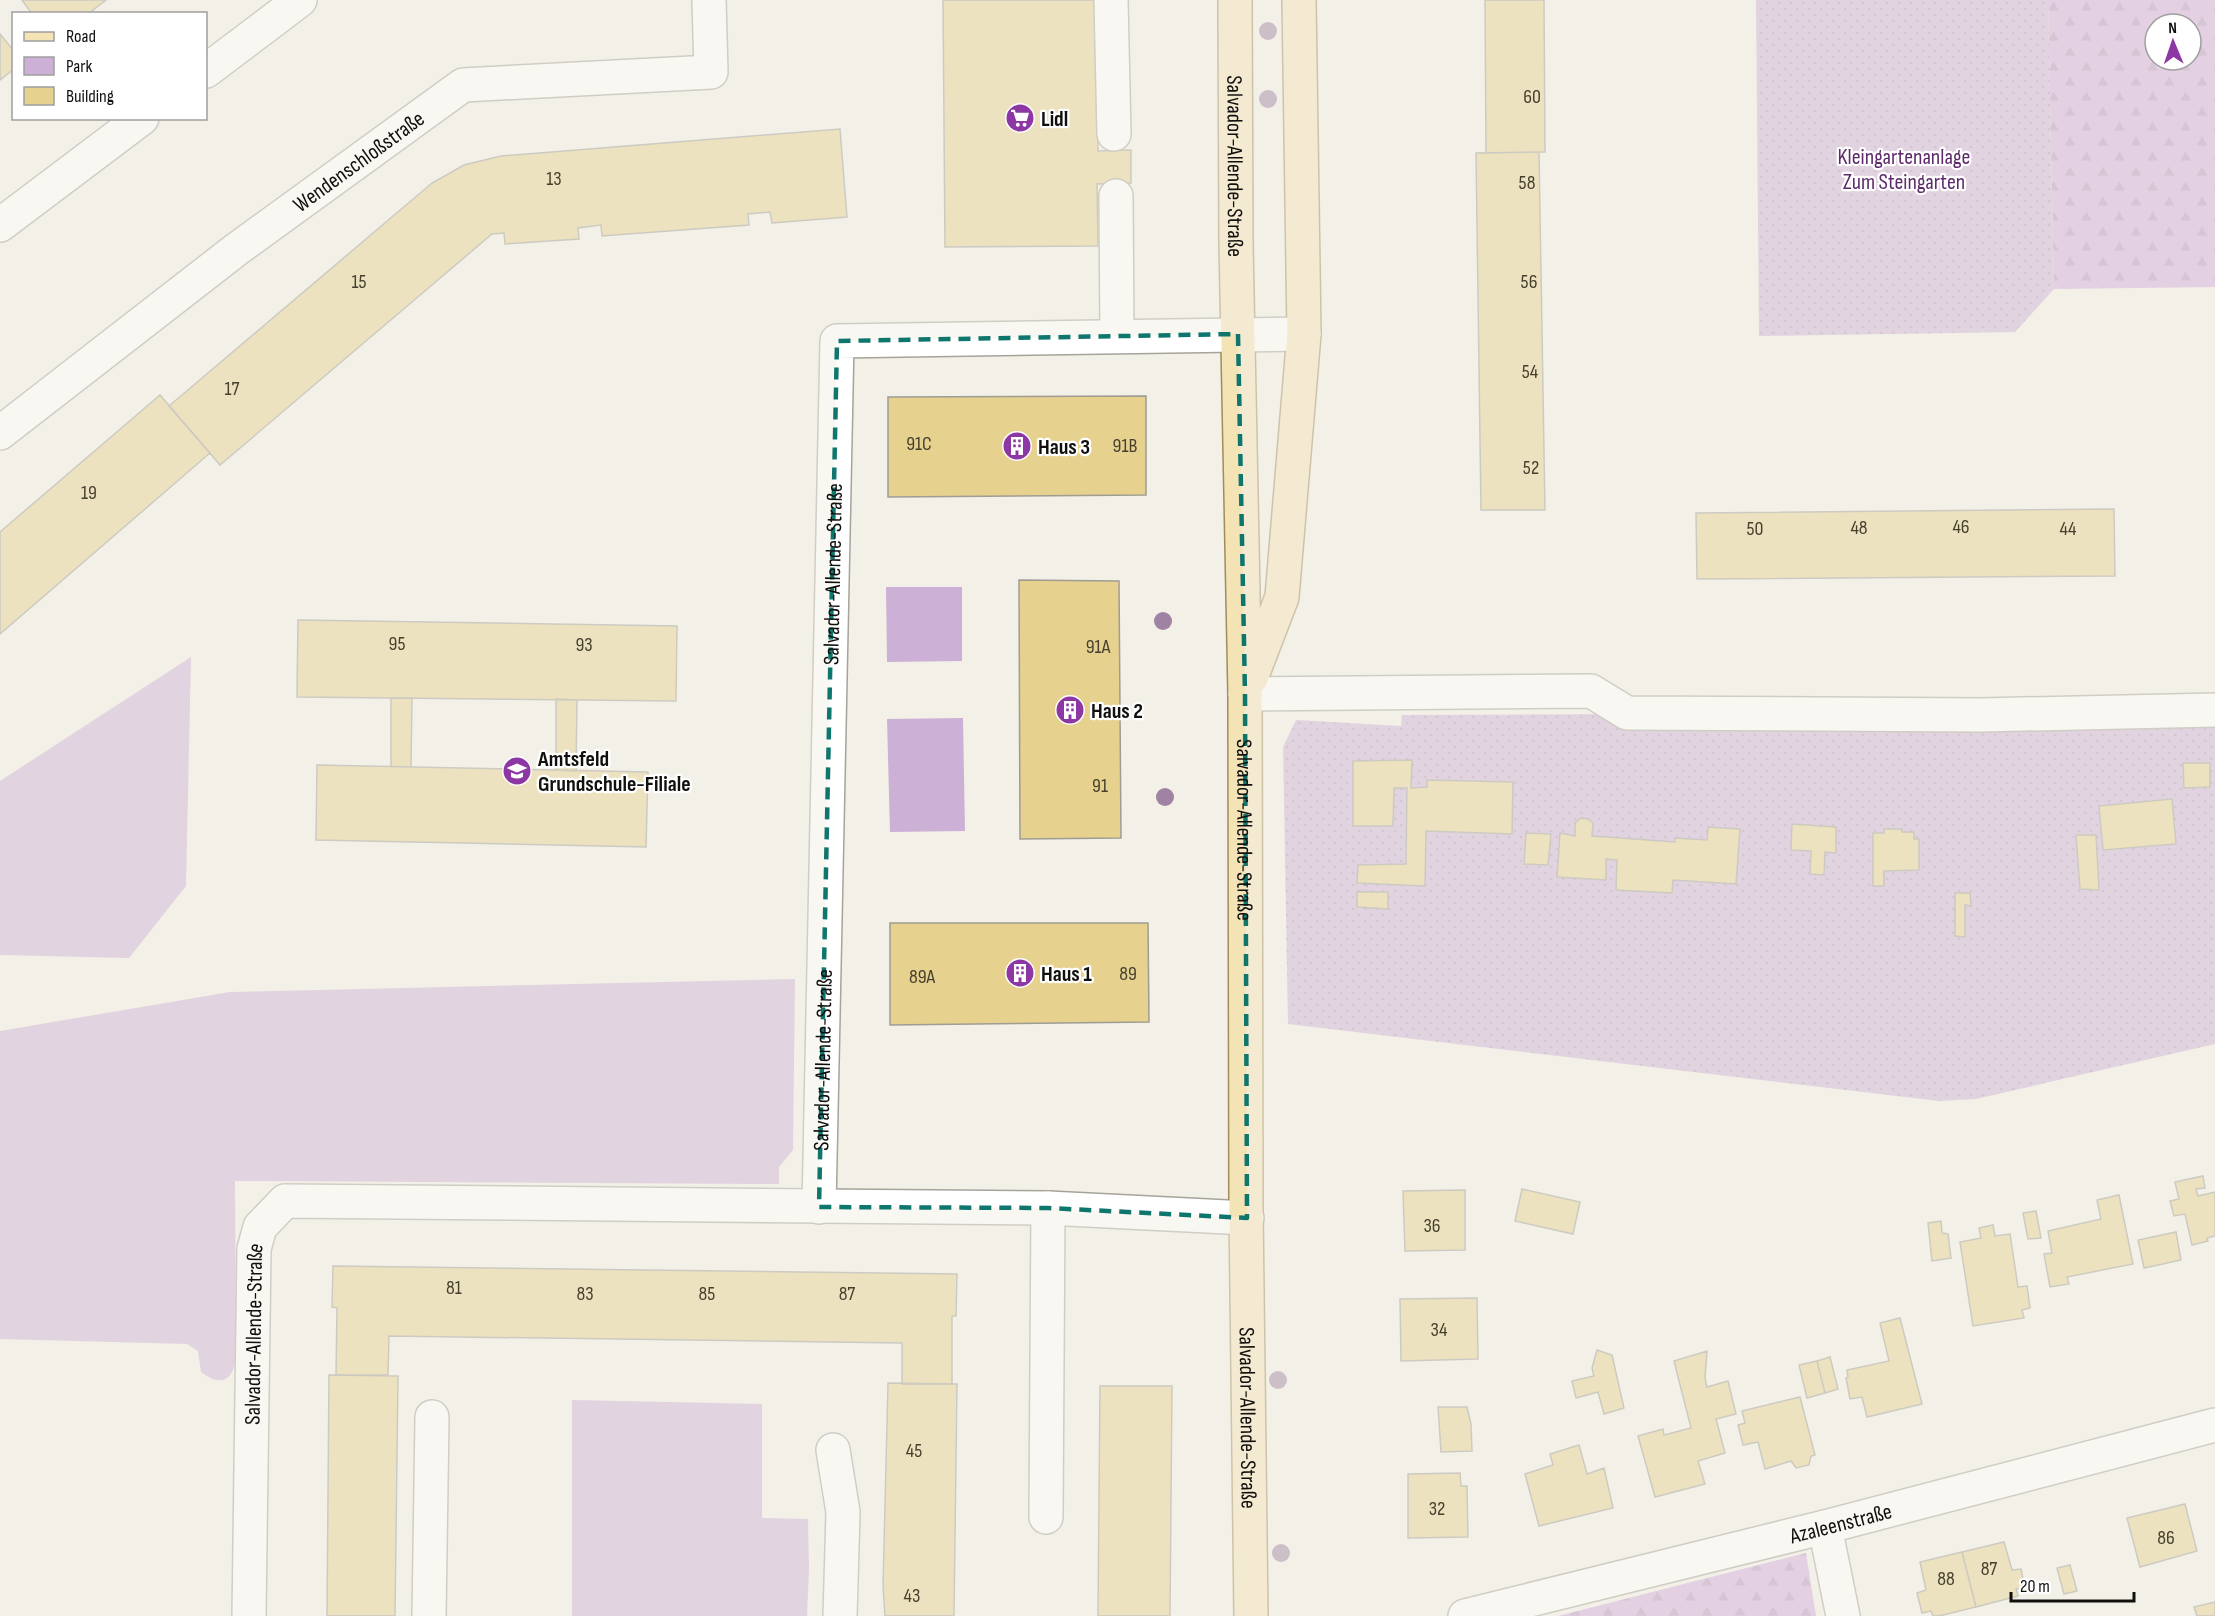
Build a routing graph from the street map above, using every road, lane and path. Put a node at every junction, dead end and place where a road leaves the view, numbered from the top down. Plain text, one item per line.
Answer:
1 (300, 0) edge
2 (709, 0) edge
3 (1111, 0) edge
4 (1234, 0) edge
5 (1299, 0) edge
6 (207, 70) edge
7 (139, 120) edge
8 (1114, 134) dead end
9 (1116, 196) dead end
10 (0, 225) edge
11 (1238, 334) junction
12 (1304, 334) junction
13 (1118, 336) junction
14 (0, 433) edge
15 (1245, 694) junction
16 (2215, 710) edge
17 (819, 1207) junction
18 (1048, 1208) junction
19 (1246, 1218) junction
20 (432, 1417) dead end
21 (2215, 1425) edge
22 (833, 1450) dead end
23 (1046, 1517) dead end
24 (1825, 1527) junction
25 (249, 1616) edge
26 (429, 1616) edge
27 (840, 1616) edge
28 (1251, 1616) edge
29 (1465, 1616) edge
30 (1843, 1616) edge

1 - 6 street
2 - 14 street, Wendenschloßstraße
3 - 8 street
4 - 11 main road, Salvador-Allende-Straße
5 - 12 main road, Salvador-Allende-Straße
7 - 10 street
9 - 13 street
11 - 12 street, Salvador-Allende-Straße
11 - 13 street, Salvador-Allende-Straße
11 - 15 main road, Salvador-Allende-Straße
12 - 15 main road, Salvador-Allende-Straße
13 - 17 street, Salvador-Allende-Straße
15 - 16 street
15 - 19 main road, Salvador-Allende-Straße
17 - 18 street, Salvador-Allende-Straße
17 - 25 street, Salvador-Allende-Straße
18 - 19 street, Salvador-Allende-Straße
18 - 23 street
19 - 28 main road, Salvador-Allende-Straße
20 - 26 street
21 - 24 street, Azaleenstraße
22 - 27 street
24 - 29 street, Azaleenstraße
24 - 30 street

